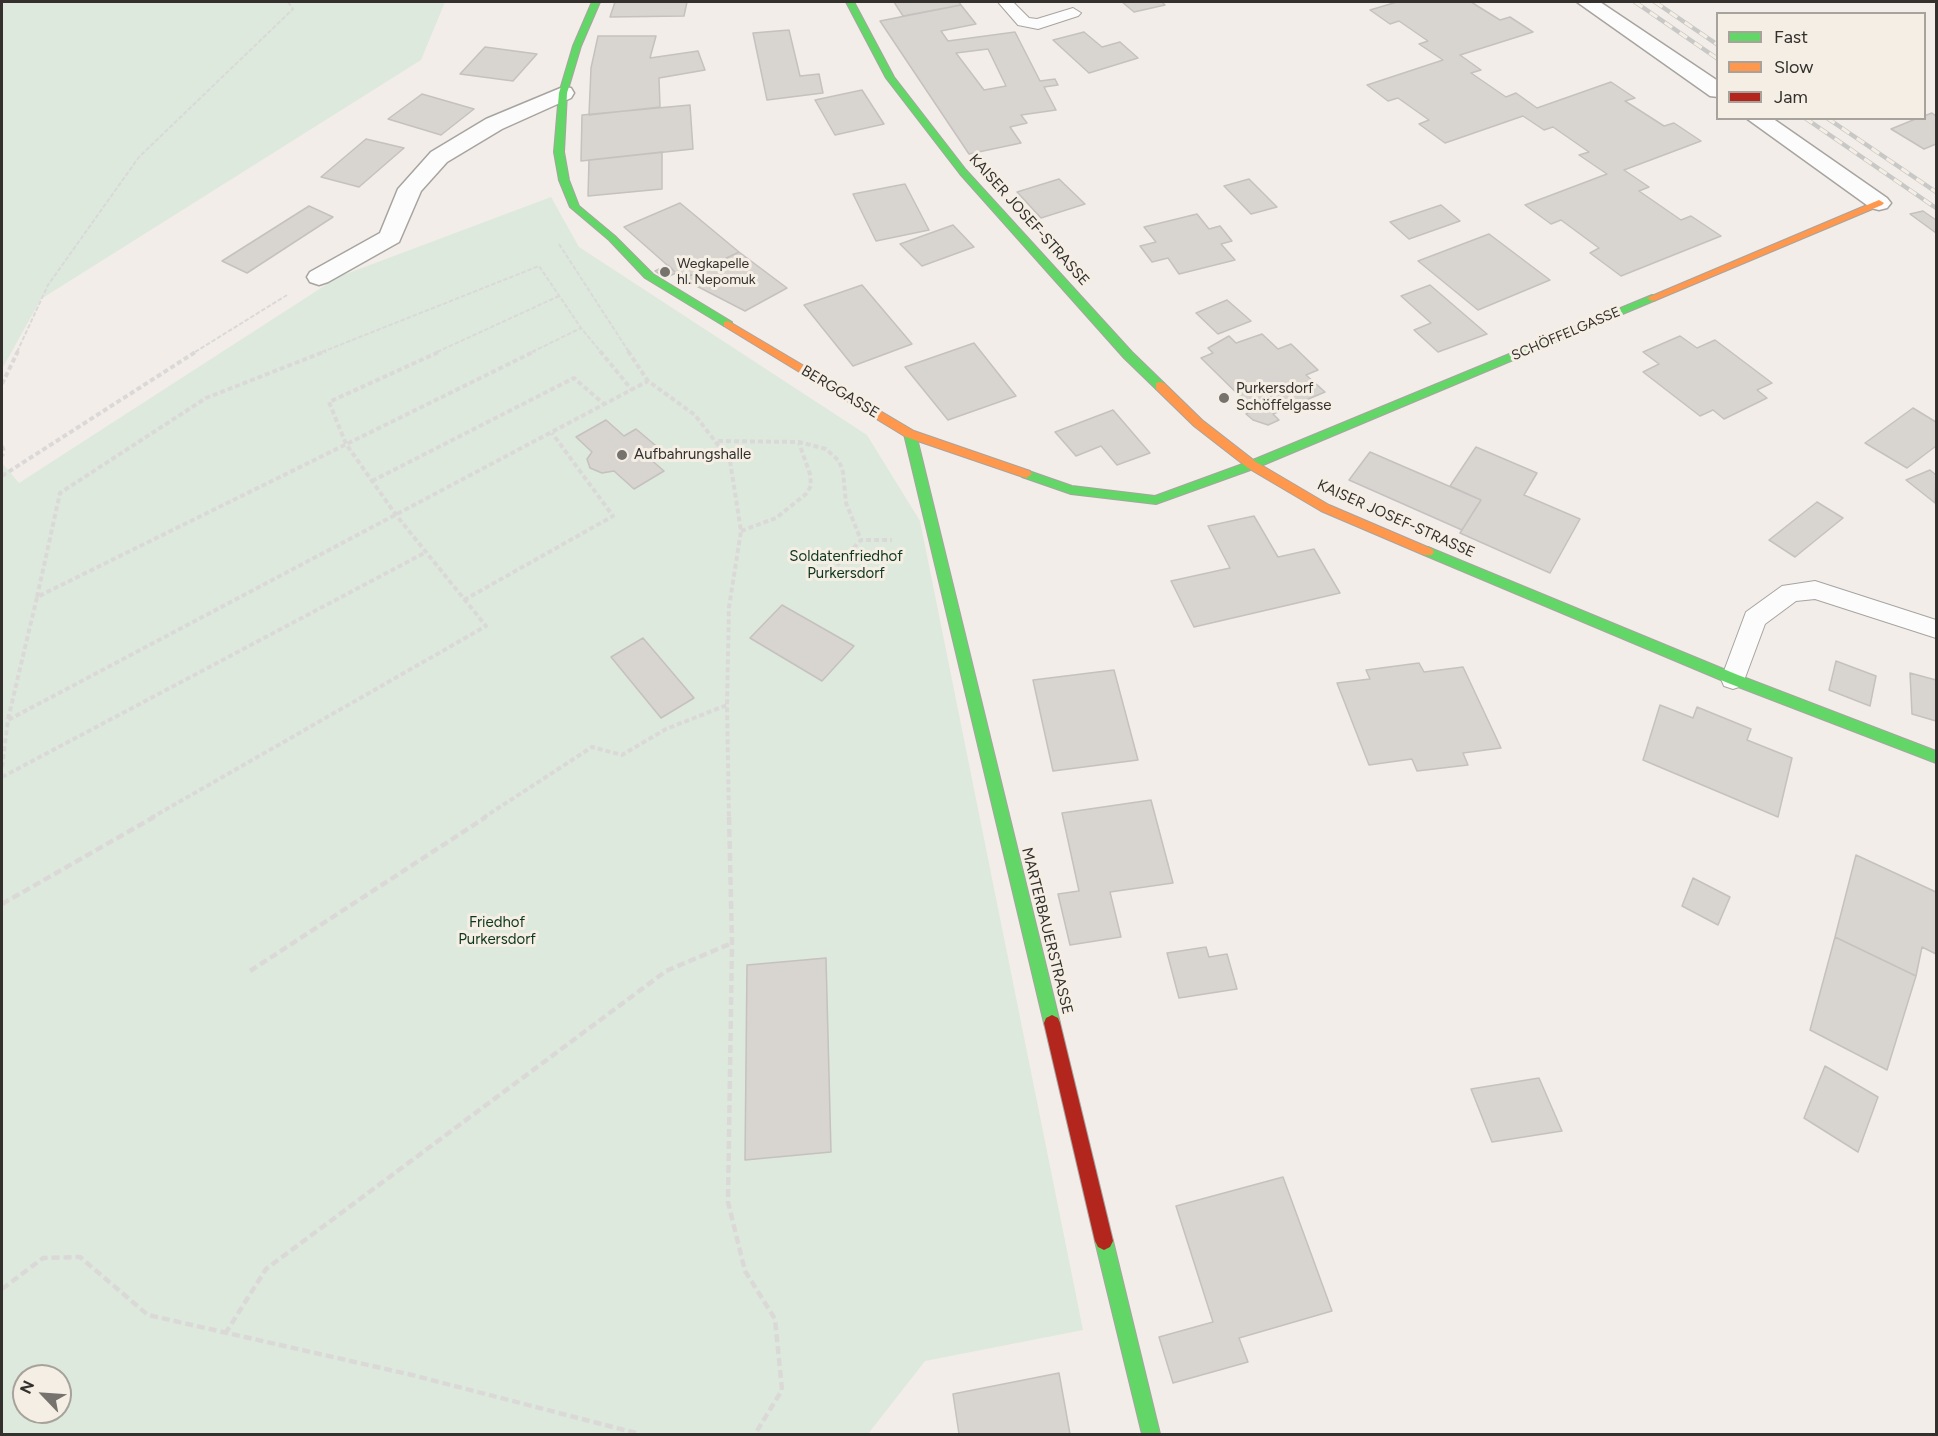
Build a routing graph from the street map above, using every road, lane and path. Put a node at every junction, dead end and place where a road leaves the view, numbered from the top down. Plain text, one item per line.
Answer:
1 (288, 2) edge
2 (596, 2) edge
3 (850, 2) edge
4 (1005, 2) edge
5 (1587, 2) edge
6 (1073, 14) dead end
7 (1716, 90) edge
8 (563, 93) junction
9 (1760, 120) edge
10 (1879, 203) joint
11 (557, 239) dead end
12 (319, 277) joint
13 (560, 296) junction
14 (581, 328) junction
15 (648, 381) junction
16 (2, 384) edge
17 (632, 390) junction
18 (605, 405) junction
19 (552, 433) junction
20 (910, 435) junction
21 (717, 441) junction
22 (799, 442) junction
23 (346, 444) junction
24 (2, 446) edge
25 (2, 456) edge
26 (1252, 465) junction
27 (2, 476) edge
28 (372, 481) junction
29 (396, 515) junction
30 (741, 531) junction
31 (861, 540) junction
32 (902, 540) dead end
33 (426, 552) junction
34 (826, 577) dead end
35 (37, 597) junction
36 (464, 600) junction
37 (1936, 629) edge
38 (1733, 678) junction
39 (727, 705) junction
40 (8, 720) junction
41 (1936, 757) edge
42 (2, 767) edge
43 (2, 777) edge
44 (2, 904) edge
45 (732, 943) junction
46 (250, 970) dead end
47 (2, 1289) edge
48 (225, 1334) junction
49 (640, 1434) edge
50 (755, 1434) edge
51 (1151, 1434) edge

1 - 16 path
2 - 8 street, BERGGASSE
3 - 26 street, KAISER JOSEF-STRASSE
4 - 6 lane
5 - 7 street
8 - 12 street
8 - 20 street, BERGGASSE
9 - 10 street
10 - 26 street, SCHÖFFELGASSE
11 - 15 path
12 - 27 path
13 - 14 path
13 - 23 path
13 - 35 path
14 - 17 path
14 - 23 path
15 - 17 path
15 - 21 path
17 - 18 path
18 - 19 path
18 - 28 path
19 - 29 path
19 - 36 path
20 - 26 street, BERGGASSE
20 - 51 street, MARTERBAUERSTRASSE
21 - 22 path
21 - 30 path
22 - 30 path
22 - 31 path
23 - 28 path
23 - 35 path
24 - 25 path
26 - 38 street, KAISER JOSEF-STRASSE
28 - 29 path
29 - 33 path
29 - 40 path
30 - 39 path
31 - 32 path
31 - 34 path
33 - 36 path
33 - 43 path
35 - 40 path
36 - 44 path
37 - 38 lane
38 - 41 street, KAISER JOSEF-STRASSE
39 - 45 path
39 - 46 path
40 - 42 path
45 - 48 path
45 - 50 path
47 - 48 path
48 - 49 path

